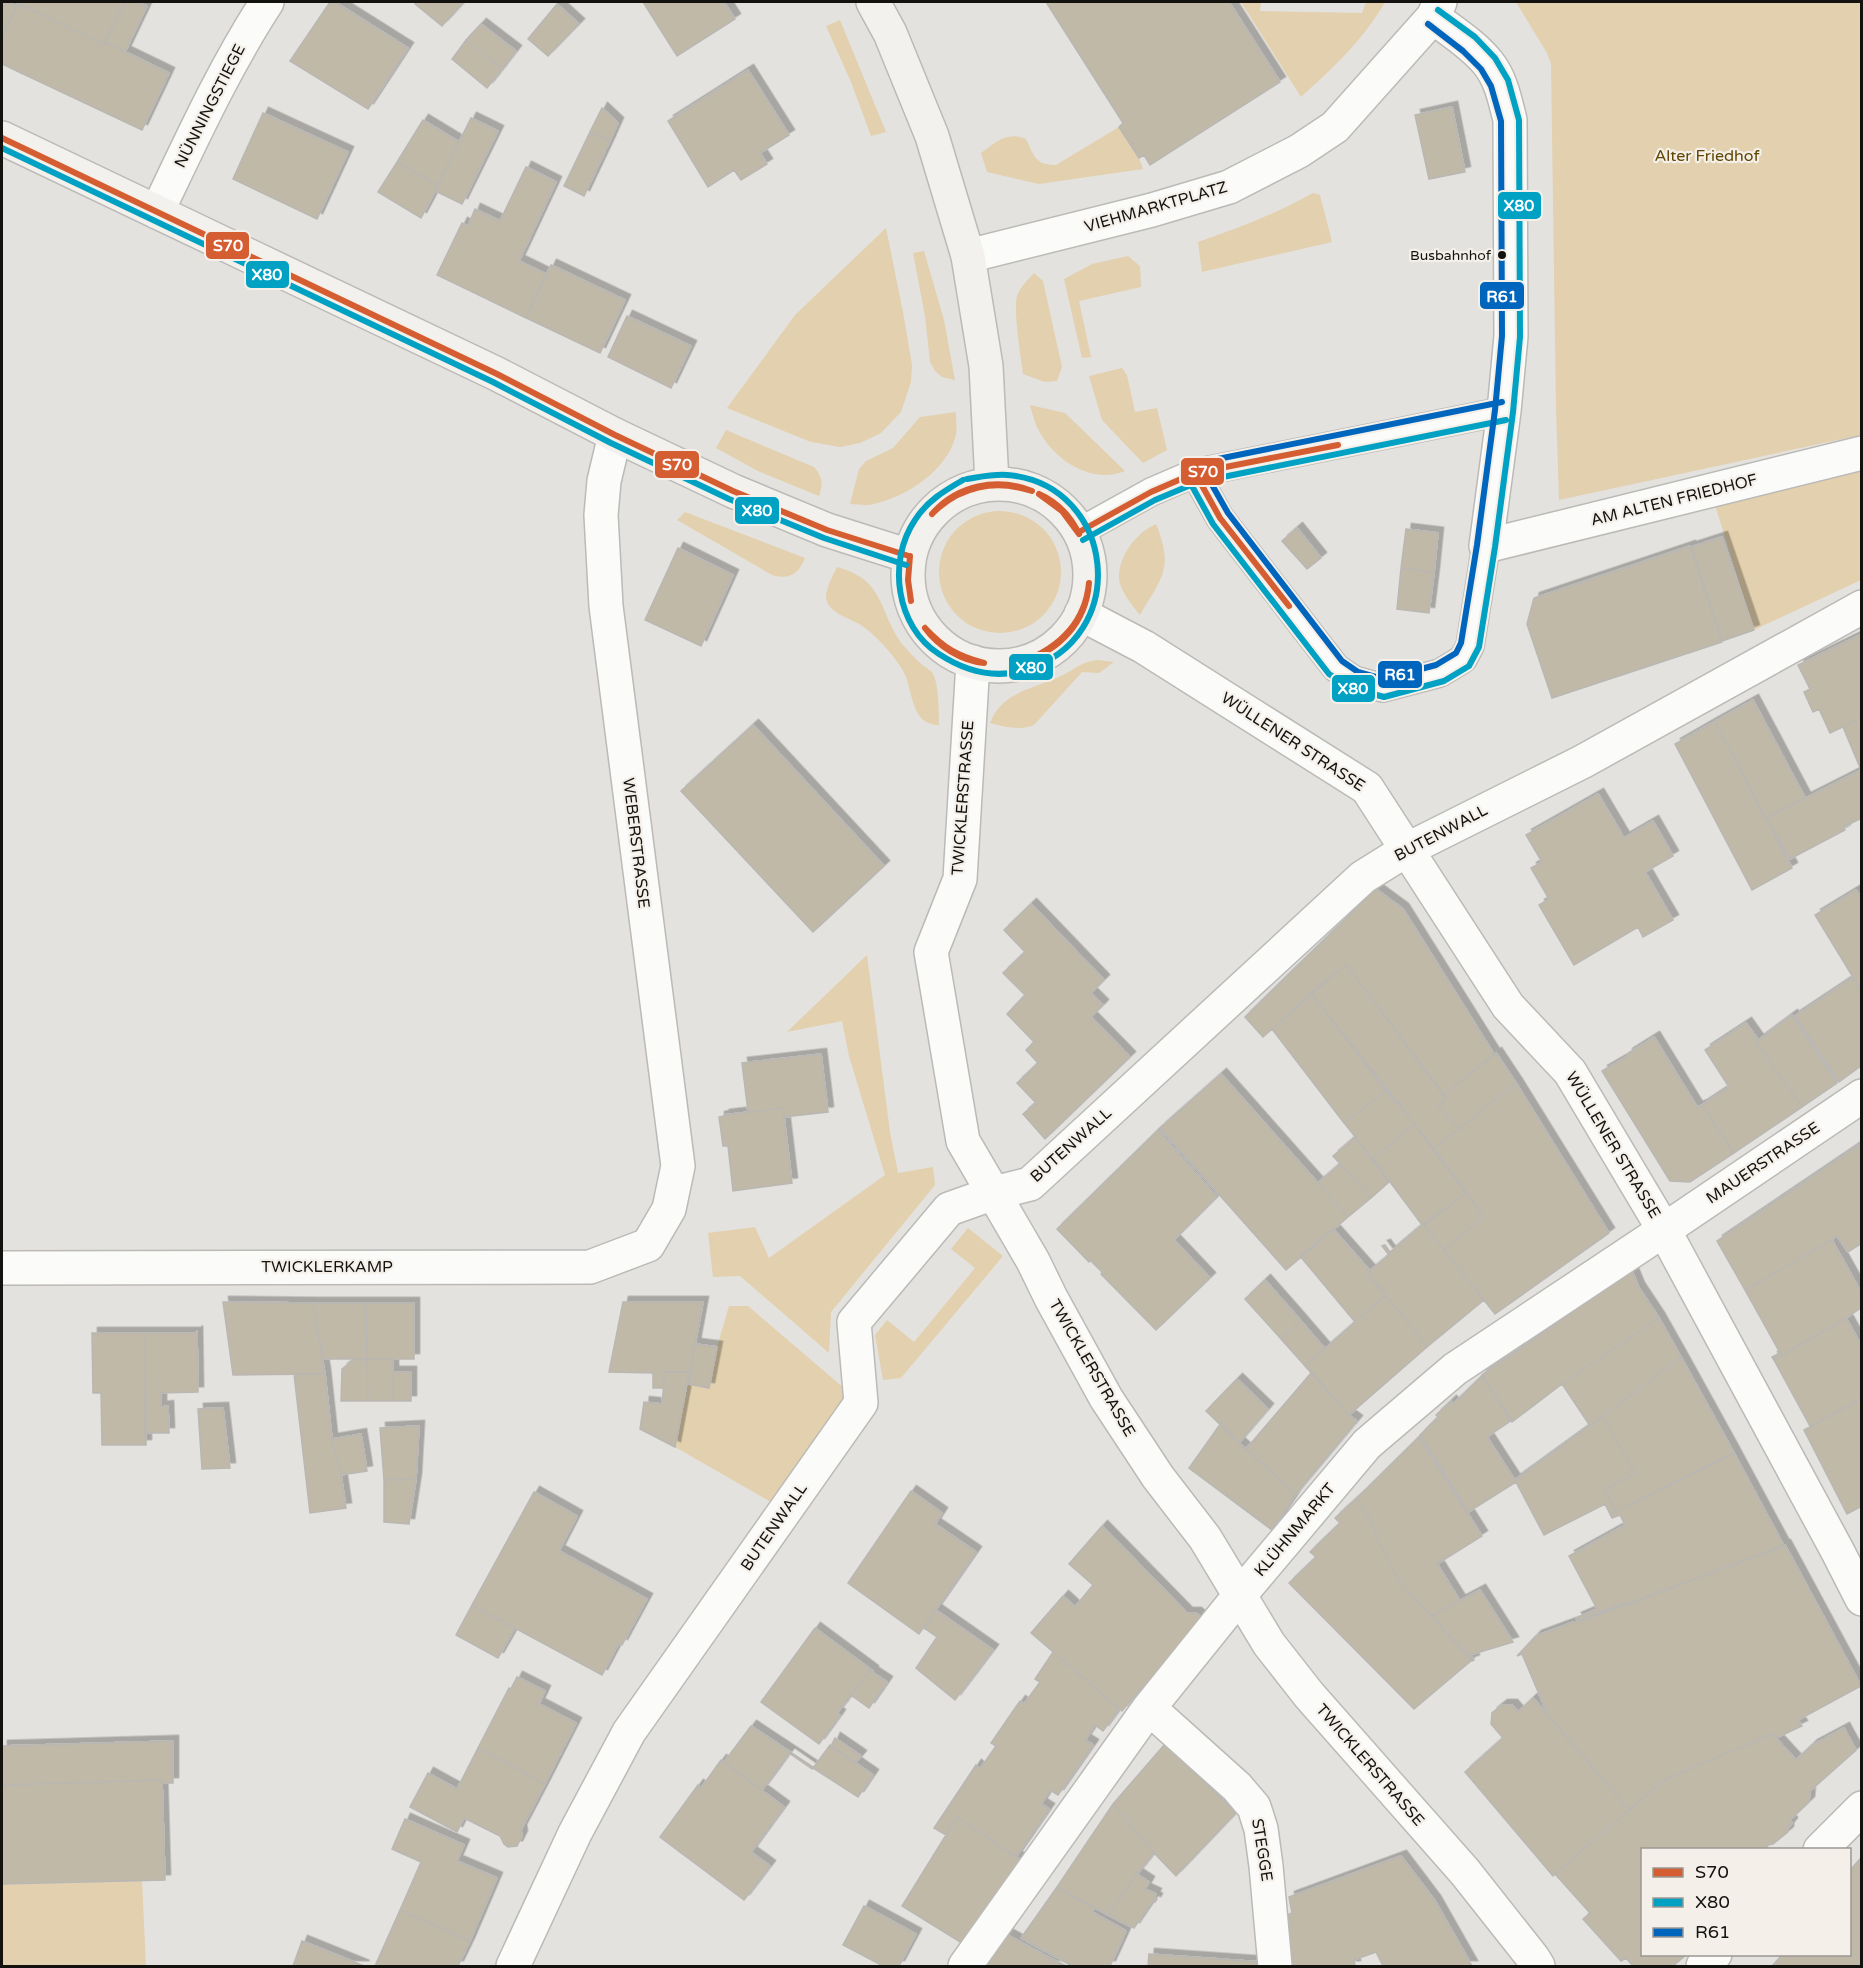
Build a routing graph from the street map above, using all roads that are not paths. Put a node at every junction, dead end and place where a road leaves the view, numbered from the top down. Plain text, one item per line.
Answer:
1 (267, 2) edge
2 (873, 2) edge
3 (1437, 9) edge
4 (2, 138) edge
5 (157, 212) junction
6 (968, 256) junction
7 (1504, 411) junction
8 (615, 435) junction
9 (1862, 453) edge
10 (1195, 473) junction
11 (992, 483) junction
12 (1079, 532) junction
13 (1486, 546) junction
14 (909, 556) junction
15 (1862, 607) edge
16 (1081, 614) junction
17 (973, 662) junction
18 (1408, 849) junction
19 (1862, 1096) edge
20 (994, 1193) junction
21 (1664, 1230) junction
22 (648, 1245) joint
23 (2, 1268) edge
24 (1240, 1595) junction
25 (1862, 1599) edge
26 (1149, 1708) junction
27 (1862, 1809) edge
28 (1822, 1848) edge
29 (513, 1966) edge
30 (965, 1966) edge
31 (1275, 1966) edge
32 (1538, 1966) edge

1 - 5 street, NÜNNINGSTIEGE
2 - 6 street
3 - 6 street, VIEHMARKTPLATZ
3 - 7 street, VIEHMARKTPLATZ
4 - 5 street
5 - 8 street
6 - 11 street
7 - 10 lane
7 - 13 street, VIEHMARKTPLATZ
8 - 14 street
8 - 22 street, WEBERSTRASSE
9 - 13 street, AM ALTEN FRIEDHOF
10 - 12 lane
10 - 13 lane, VIEHMARKTPLATZ
11 - 12 street
11 - 14 street
12 - 16 street
14 - 17 street
15 - 18 street, BUTENWALL
16 - 17 street
16 - 18 street, WÜLLENER STRASSE
17 - 20 street, TWICKLERSTRASSE
18 - 20 street, BUTENWALL
18 - 21 street, WÜLLENER STRASSE
19 - 21 street, MAUERSTRASSE
20 - 24 street, TWICKLERSTRASSE
20 - 29 street, BUTENWALL
21 - 24 street, KLÜHNMARKT
21 - 25 street, WÜLLENER STRASSE
22 - 23 street, TWICKLERKAMP
24 - 26 street, KLÜHNMARKT
24 - 32 street, TWICKLERSTRASSE
26 - 30 street, KLÜHNMARKT
26 - 31 street, STEGGE
27 - 28 street

